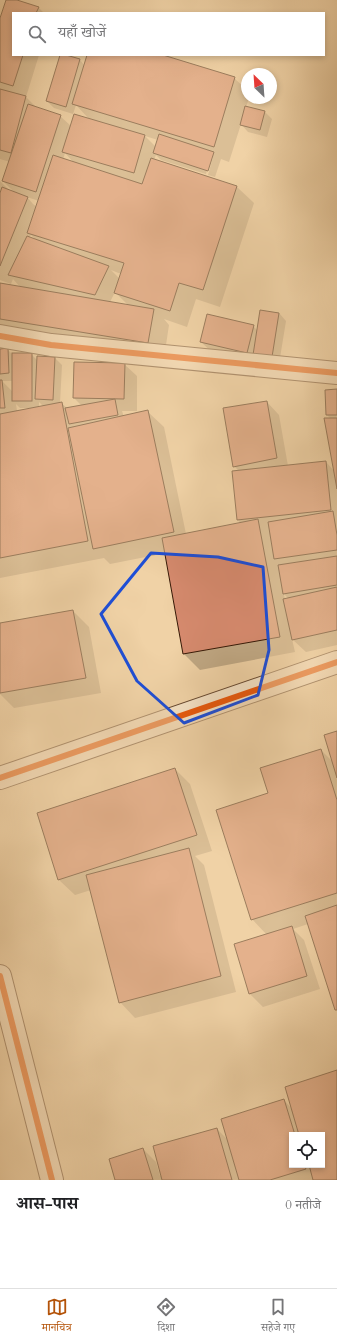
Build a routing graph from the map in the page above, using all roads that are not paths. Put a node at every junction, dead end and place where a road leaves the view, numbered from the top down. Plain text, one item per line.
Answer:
1 (0, 336) edge
2 (337, 373) edge
3 (337, 662) edge
4 (0, 778) edge
5 (0, 976) edge
6 (52, 1180) edge

1 - 2 street
3 - 4 street
5 - 6 street

